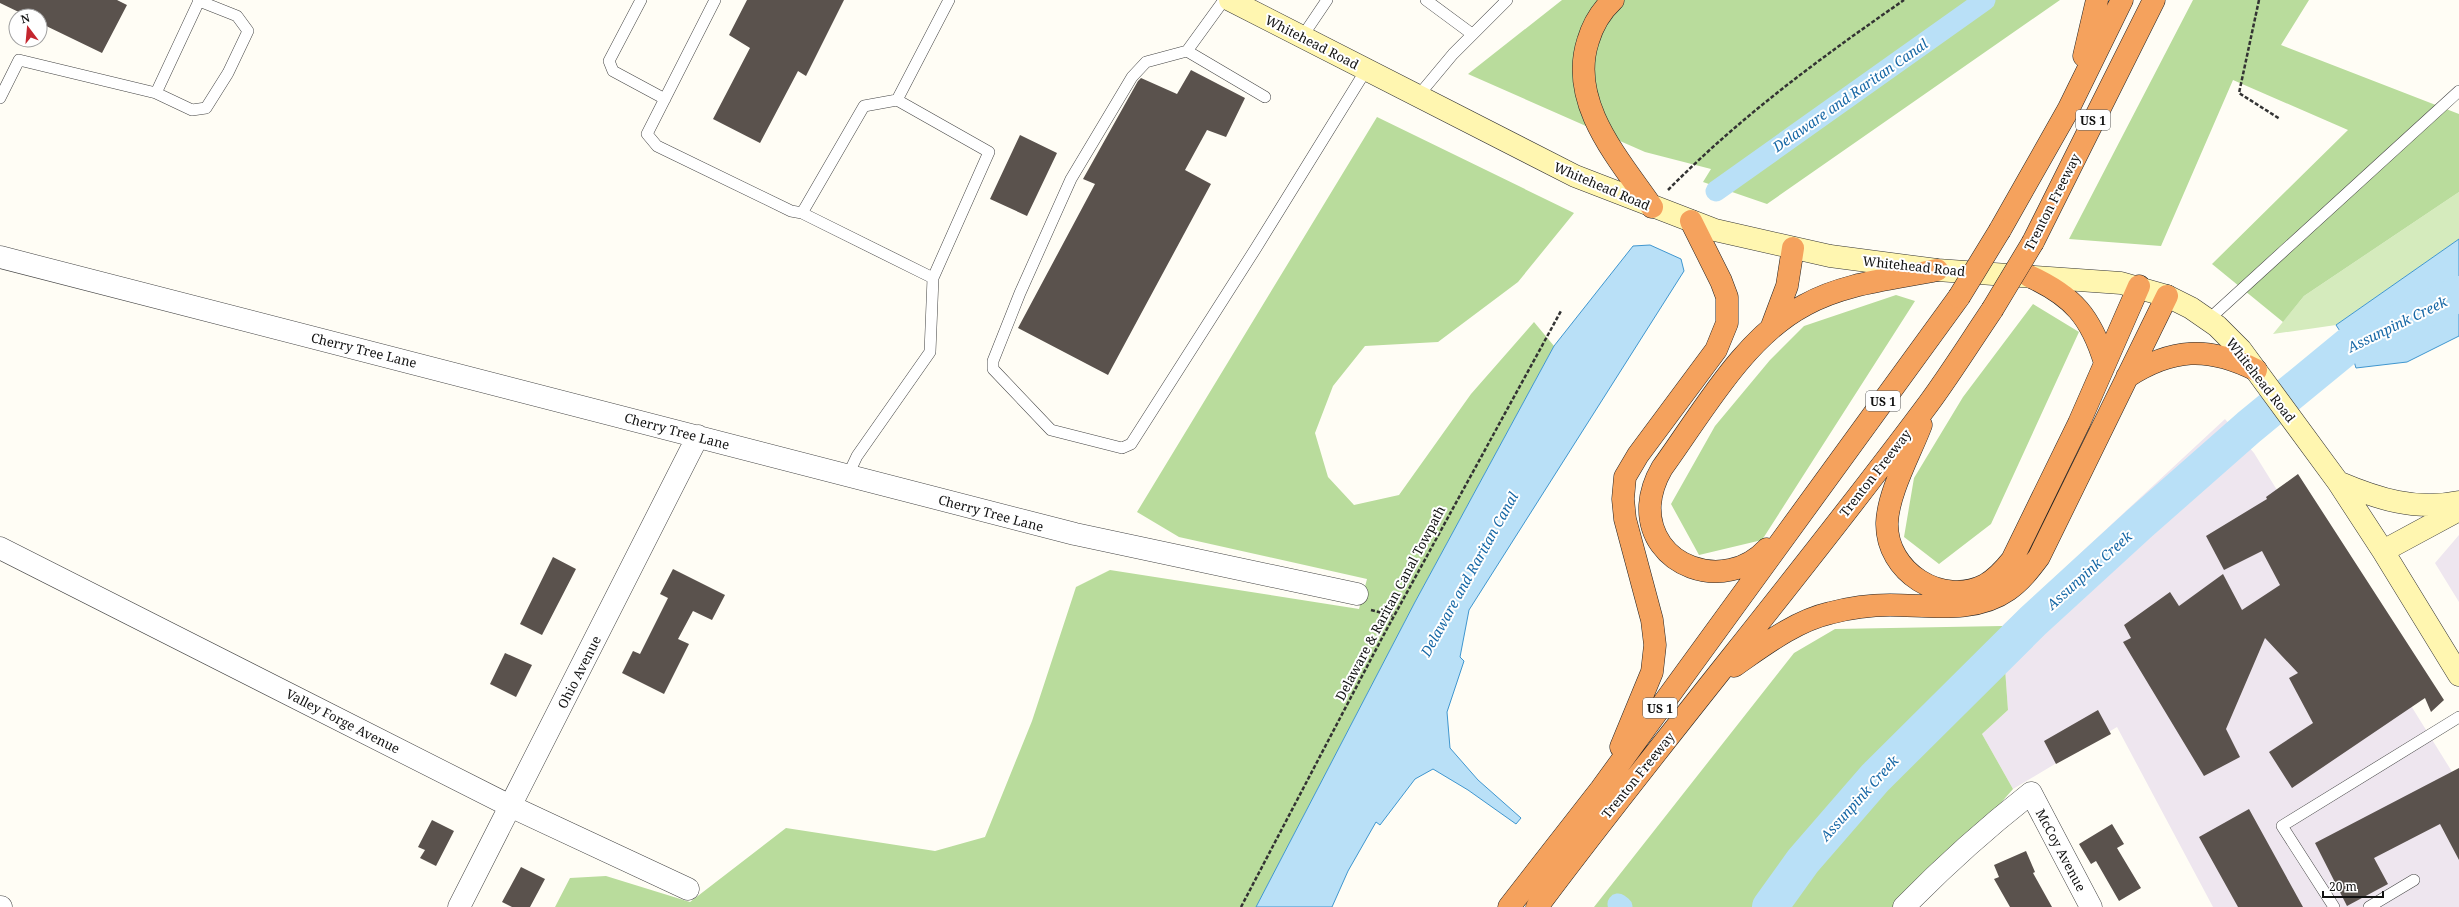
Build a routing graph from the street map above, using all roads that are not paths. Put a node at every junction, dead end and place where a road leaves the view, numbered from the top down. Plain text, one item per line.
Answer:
1 (198, 0) edge
2 (641, 0) edge
3 (715, 0) edge
4 (949, 0) edge
5 (1224, 0) edge
6 (1230, 0) edge
7 (1327, 0) edge
8 (1426, 0) edge
9 (1507, 0) edge
10 (1613, 0) edge
11 (2097, 0) edge
12 (2122, 0) edge
13 (2154, 0) edge
14 (1472, 34) junction
15 (1302, 36) junction
16 (1187, 51) junction
17 (1366, 70) junction
18 (2459, 91) edge
19 (156, 93) junction
20 (1418, 96) junction
21 (1265, 97) dead end
22 (0, 98) edge
23 (665, 99) junction
24 (897, 100) junction
25 (2068, 110) junction
26 (802, 214) junction
27 (1671, 214) junction
28 (1792, 248) junction
29 (0, 257) edge
30 (1937, 270) junction
31 (2029, 276) junction
32 (933, 278) junction
33 (2139, 286) junction
34 (2167, 296) junction
35 (2208, 320) junction
36 (1772, 326) junction
37 (2105, 363) junction
38 (2259, 373) junction
39 (2127, 377) junction
40 (1929, 402) junction
41 (698, 436) junction
42 (848, 475) junction
43 (2338, 482) junction
44 (2459, 502) edge
45 (1808, 506) junction
46 (2459, 510) edge
47 (0, 548) edge
48 (2383, 551) junction
49 (1357, 594) dead end
50 (2459, 675) edge
51 (1715, 679) junction
52 (2459, 716) edge
53 (1601, 789) junction
54 (510, 806) junction
55 (2414, 880) dead end
56 (688, 889) dead end
57 (459, 907) edge
58 (1509, 907) edge
59 (1537, 907) edge
60 (1904, 907) edge
61 (2091, 907) edge
62 (2334, 907) edge
63 (2369, 907) edge

1 - 19 lane
1 - 19 lane
2 - 23 lane
3 - 23 lane
4 - 24 lane
5 - 16 lane
6 - 15 main road, Whitehead Road
7 - 15 lane
8 - 14 lane
9 - 14 lane
10 - 27 highway
11 - 25 highway
12 - 25 highway, Trenton Freeway / US 1
13 - 40 highway, Trenton Freeway / US 1, bridge
14 - 20 lane
15 - 17 main road, Whitehead Road
16 - 17 lane
16 - 21 lane
17 - 20 main road, Whitehead Road
18 - 35 lane
19 - 22 lane
20 - 27 main road, Whitehead Road
23 - 26 lane
24 - 26 lane
24 - 32 lane
25 - 45 highway, Trenton Freeway / US 1, bridge
26 - 32 lane
27 - 28 main road, Whitehead Road
27 - 53 highway
28 - 30 main road, Whitehead Road
28 - 36 highway
29 - 41 street, Cherry Tree Lane
30 - 31 main road, Whitehead Road
30 - 36 highway
31 - 33 main road, Whitehead Road
31 - 37 highway
32 - 42 lane
33 - 34 main road, Whitehead Road
33 - 37 highway
34 - 35 main road, Whitehead Road
34 - 39 highway
35 - 38 main road, Whitehead Road
36 - 45 highway
37 - 40 highway
38 - 39 highway
38 - 43 main road, Whitehead Road
39 - 51 highway
40 - 51 highway, Trenton Freeway / US 1
41 - 42 street, Cherry Tree Lane
41 - 54 street, Ohio Avenue
42 - 49 street, Cherry Tree Lane
43 - 44 main road
43 - 48 main road, Whitehead Road
45 - 53 highway, Trenton Freeway / US 1
46 - 48 main road
47 - 54 street, Valley Forge Avenue
48 - 50 main road, Whitehead Road
51 - 59 highway, Trenton Freeway / US 1
52 - 62 lane
53 - 58 highway, Trenton Freeway / US 1
54 - 56 street, Valley Forge Avenue
54 - 57 street, Ohio Avenue
55 - 63 lane
60 - 61 street, McCoy Avenue

